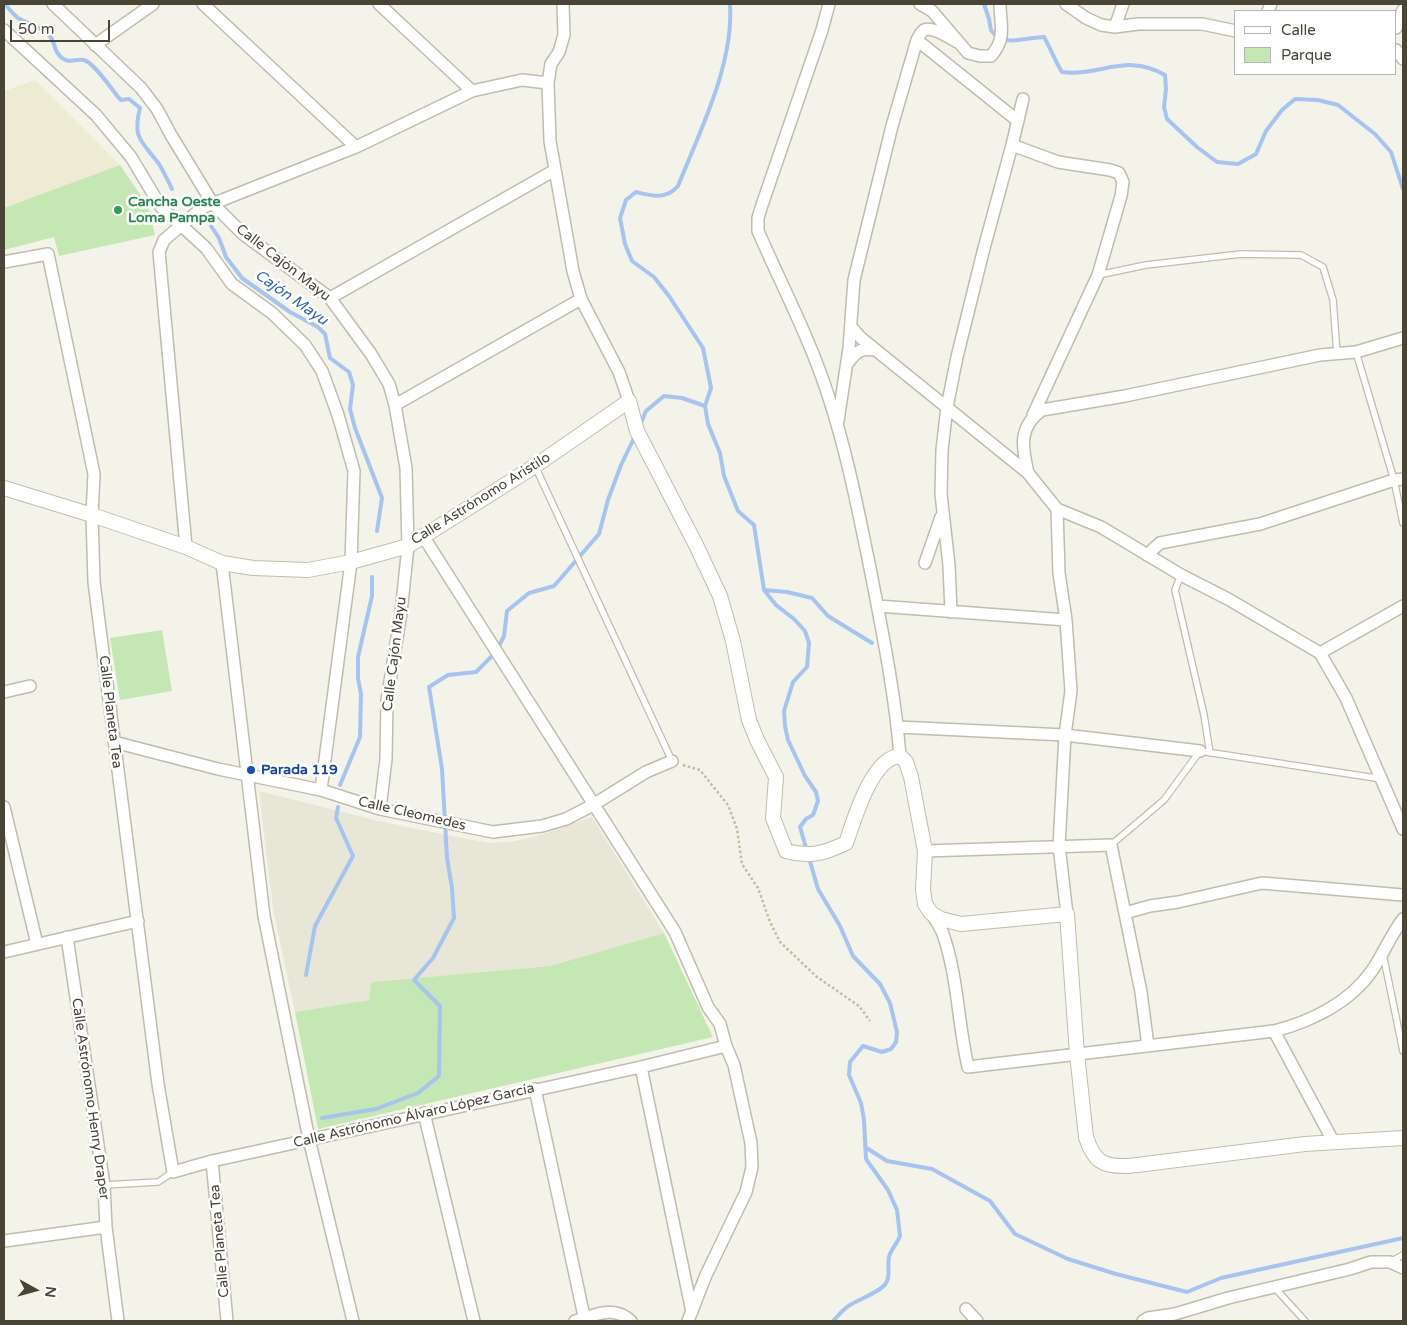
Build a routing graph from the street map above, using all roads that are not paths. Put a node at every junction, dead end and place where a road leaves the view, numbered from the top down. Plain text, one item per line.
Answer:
1 (53, 4) edge
2 (153, 4) edge
3 (203, 4) edge
4 (379, 4) edge
5 (563, 4) edge
6 (829, 4) edge
7 (920, 4) edge
8 (1000, 4) edge
9 (1066, 4) edge
10 (1123, 4) edge
11 (1403, 10) edge
12 (1397, 25) edge
13 (1115, 26) junction
14 (4, 30) edge
15 (1234, 31) edge
16 (917, 40) junction
17 (959, 43) junction
18 (95, 45) junction
19 (548, 82) junction
20 (472, 91) junction
21 (1023, 99) dead end
22 (1018, 121) junction
23 (1012, 145) junction
24 (356, 146) junction
25 (555, 170) junction
26 (213, 204) junction
27 (180, 226) junction
28 (4, 262) edge
29 (1098, 276) junction
30 (330, 298) junction
31 (581, 299) junction
32 (851, 327) junction
33 (1403, 338) edge
34 (876, 350) junction
35 (1356, 352) junction
36 (1337, 355) junction
37 (846, 365) junction
38 (629, 401) junction
39 (395, 405) junction
40 (947, 407) junction
41 (1033, 416) junction
42 (838, 430) junction
43 (535, 466) junction
44 (1028, 472) junction
45 (1398, 480) edge
46 (4, 488) edge
47 (1058, 509) junction
48 (942, 513) junction
49 (92, 515) junction
50 (1403, 523) edge
51 (423, 536) junction
52 (408, 546) junction
53 (186, 547) junction
54 (1147, 555) junction
55 (351, 562) junction
56 (222, 563) junction
57 (925, 563) dead end
58 (1181, 575) junction
59 (878, 606) junction
60 (1403, 606) edge
61 (951, 612) junction
62 (1066, 620) junction
63 (1320, 653) junction
64 (30, 686) dead end
65 (4, 692) edge
66 (898, 727) junction
67 (1065, 735) junction
68 (114, 742) junction
69 (1205, 752) junction
70 (900, 756) junction
71 (672, 761) joint
72 (246, 774) junction
73 (1382, 780) junction
74 (321, 790) junction
75 (593, 805) junction
76 (4, 807) edge
77 (380, 809) junction
78 (1403, 829) edge
79 (1111, 845) junction
80 (1059, 846) junction
81 (925, 851) junction
82 (1403, 895) edge
83 (931, 913) junction
84 (1125, 913) junction
85 (1067, 914) junction
86 (1403, 919) edge
87 (138, 921) junction
88 (67, 937) junction
89 (37, 944) junction
90 (4, 952) edge
91 (1382, 952) junction
92 (1274, 1031) junction
93 (726, 1046) junction
94 (1148, 1046) junction
95 (1403, 1051) edge
96 (1077, 1054) junction
97 (641, 1067) junction
98 (535, 1089) junction
99 (424, 1114) junction
100 (1403, 1138) edge
101 (309, 1139) junction
102 (1333, 1141) junction
103 (212, 1160) junction
104 (173, 1172) junction
105 (104, 1185) junction
106 (106, 1227) junction
107 (4, 1242) edge
108 (1403, 1255) edge
109 (1390, 1262) junction
110 (1403, 1268) edge
111 (1274, 1287) junction
112 (966, 1310) dead end
113 (690, 1317) edge
114 (581, 1320) edge
115 (118, 1321) edge
116 (227, 1321) edge
117 (353, 1321) edge
118 (474, 1321) edge
119 (631, 1321) edge
120 (977, 1321) edge
121 (1142, 1321) edge
122 (1305, 1321) edge

1 - 18 street, Calle Cajón Mayu
2 - 18 street
3 - 24 street
4 - 20 street
5 - 19 street
6 - 42 street
7 - 17 street
8 - 17 street
9 - 13 street
10 - 13 street
11 - 12 street
13 - 15 street
14 - 27 street
16 - 17 street
16 - 22 street
16 - 32 street
18 - 26 street, Calle Cajón Mayu
19 - 20 street
19 - 25 street
20 - 24 street
21 - 22 street
22 - 23 street
23 - 29 street
23 - 40 street
24 - 26 street
25 - 30 street
25 - 31 street
26 - 27 street
26 - 30 street, Calle Cajón Mayu
27 - 53 street
27 - 55 street
28 - 49 street, Calle Planeta Tea
29 - 36 lane
29 - 41 street
30 - 39 street, Calle Cajón Mayu
31 - 38 street
31 - 39 street
32 - 34 street
32 - 37 street
33 - 35 street
34 - 37 street
34 - 40 street
35 - 36 street
35 - 45 lane
36 - 41 street
37 - 42 street
38 - 43 street, Calle Astrónomo Aristilo
38 - 70 street
39 - 52 street, Calle Cajón Mayu
40 - 44 street
40 - 48 street
41 - 44 street
42 - 59 street
43 - 51 street, Calle Astrónomo Aristilo
43 - 71 lane
44 - 47 street
45 - 50 lane
45 - 54 street
46 - 49 street, Calle Astrónomo Aristilo
47 - 54 street
47 - 62 street
48 - 57 street
48 - 61 street
49 - 53 street, Calle Astrónomo Aristilo
49 - 68 street, Calle Planeta Tea
51 - 52 street, Calle Astrónomo Aristilo
51 - 75 street
52 - 55 street, Calle Astrónomo Aristilo
52 - 77 street, Calle Cajón Mayu
53 - 56 street, Calle Astrónomo Aristilo
54 - 58 street
55 - 56 street, Calle Astrónomo Aristilo
55 - 74 street
56 - 72 street
58 - 63 street
58 - 69 lane
59 - 61 street
59 - 66 street
60 - 63 street
61 - 62 street
62 - 67 street
63 - 73 street
64 - 65 street
66 - 67 street
66 - 70 street
67 - 69 street
67 - 80 street
68 - 72 street, Calle Cleomedes
68 - 87 street, Calle Planeta Tea
69 - 73 lane
69 - 79 lane
70 - 81 street
71 - 75 street, Calle Cleomedes
72 - 74 street, Calle Cleomedes
72 - 101 street
73 - 78 street
74 - 77 street, Calle Cleomedes
75 - 77 street, Calle Cleomedes
75 - 93 street
76 - 89 street
79 - 80 street
79 - 84 street
80 - 81 street
80 - 85 street
81 - 83 street
82 - 84 street
83 - 85 street
83 - 96 street
84 - 94 street
85 - 96 street
86 - 91 street
87 - 88 street
87 - 104 street, Calle Planeta Tea
88 - 89 street
88 - 105 street, Calle Astrónomo Henry Draper
89 - 90 street
91 - 92 street
91 - 95 lane
92 - 94 street
92 - 102 street
93 - 97 street, Calle Astrónomo Álvaro López García
93 - 113 street
94 - 96 street
96 - 102 street
97 - 98 street, Calle Astrónomo Álvaro López García
97 - 113 street
98 - 99 street, Calle Astrónomo Álvaro López García
98 - 114 street
99 - 101 street, Calle Astrónomo Álvaro López García
99 - 118 street
100 - 102 street
101 - 103 street, Calle Astrónomo Álvaro López García
101 - 117 street
103 - 104 street, Calle Astrónomo Álvaro López García
103 - 116 street, Calle Planeta Tea
104 - 105 lane, Calle Astrónomo Álvaro López García
105 - 106 street, Calle Astrónomo Henry Draper
106 - 107 street
106 - 115 street, Calle Astrónomo Henry Draper
108 - 109 lane
109 - 110 street
109 - 111 street
111 - 121 street
111 - 122 lane
112 - 120 street
114 - 119 street

